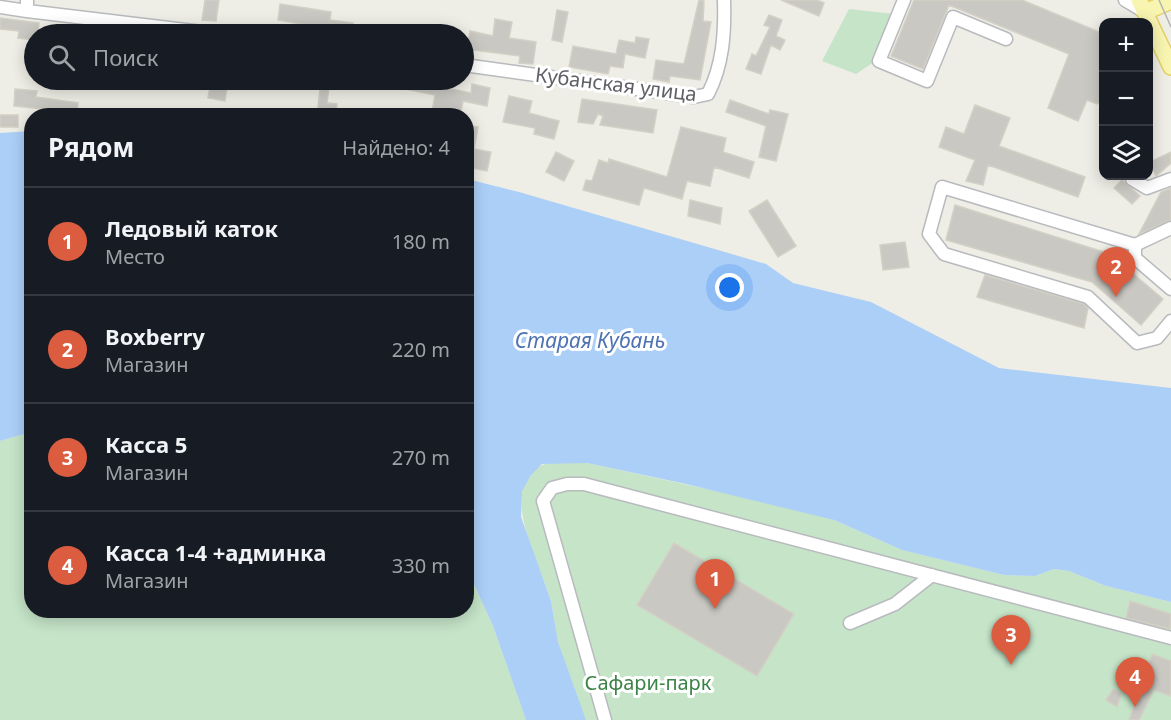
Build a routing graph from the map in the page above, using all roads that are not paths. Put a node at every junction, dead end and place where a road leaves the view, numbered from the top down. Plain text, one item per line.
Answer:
1 (724, 0) edge
2 (904, 0) edge
3 (1125, 0) edge
4 (1171, 1) edge
5 (27, 5) edge
6 (1142, 6) edge
7 (0, 7) edge
8 (153, 24) edge
9 (1006, 39) dead end
10 (474, 66) edge
11 (1171, 67) edge
12 (1171, 179) edge
13 (1134, 180) edge
14 (1171, 228) edge
15 (1135, 245) junction
16 (1171, 289) edge
17 (1171, 321) edge
18 (932, 575) junction
19 (850, 623) dead end
20 (1171, 638) edge
21 (605, 720) edge

1 - 10 street, Кубанская улица
2 - 9 street
3 - 6 street
4 - 6 main road
5 - 7 street
5 - 8 street
6 - 11 main road
12 - 13 street
14 - 15 street
15 - 16 street
15 - 17 street
18 - 19 street
18 - 20 street
18 - 21 street

